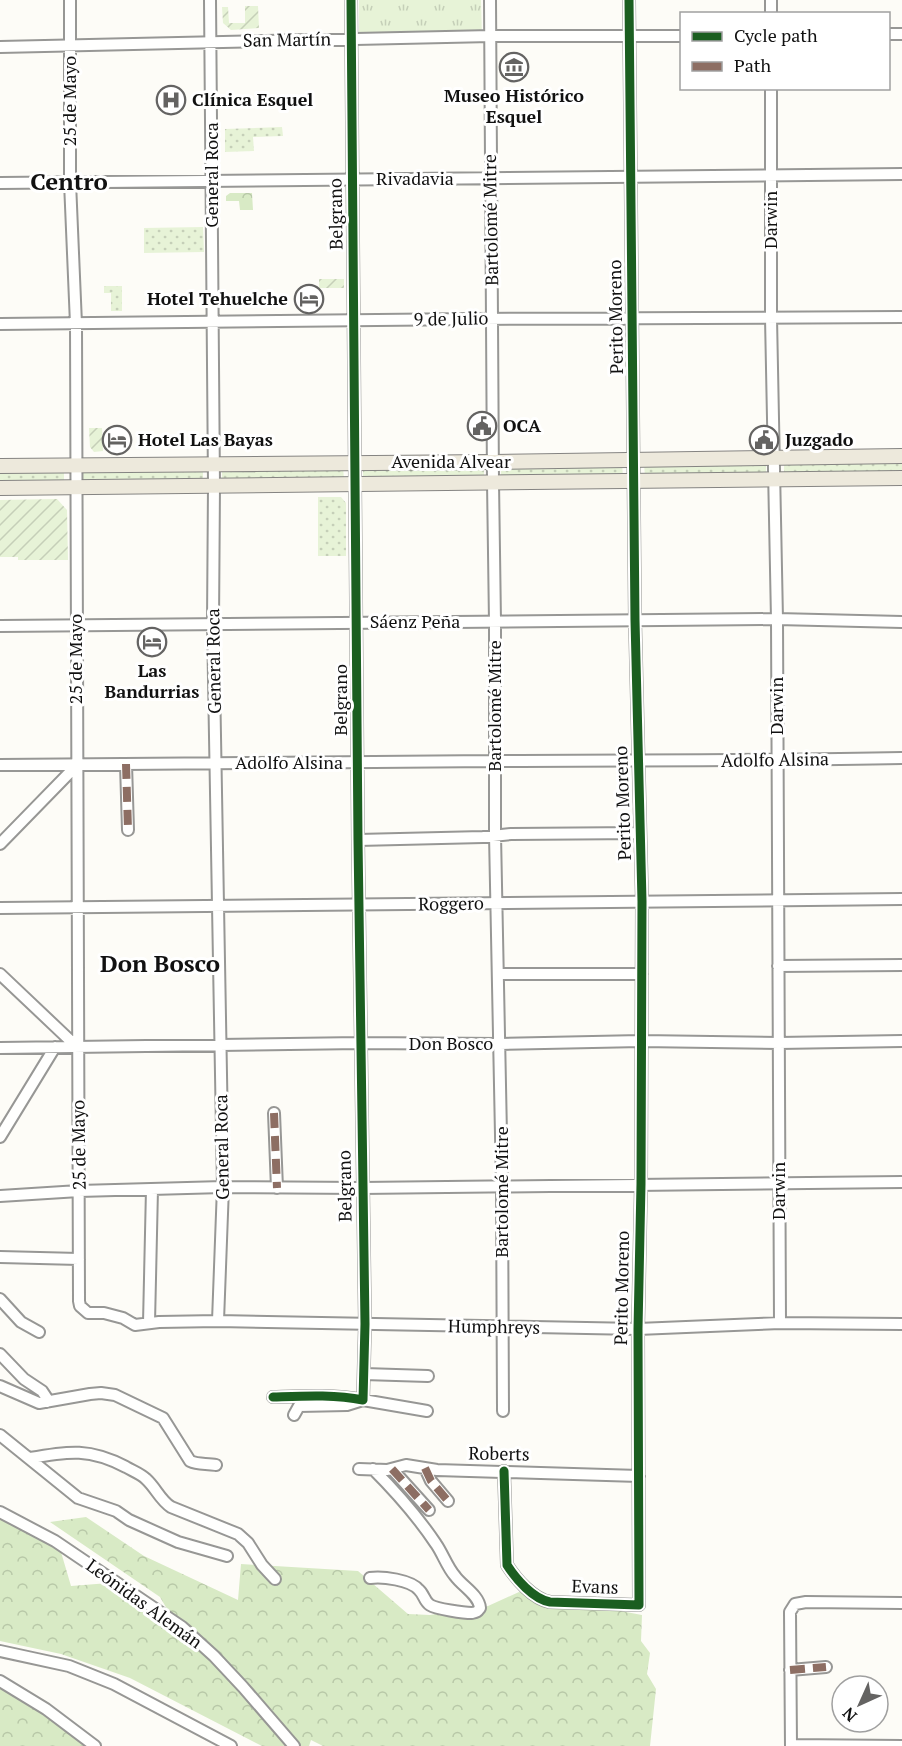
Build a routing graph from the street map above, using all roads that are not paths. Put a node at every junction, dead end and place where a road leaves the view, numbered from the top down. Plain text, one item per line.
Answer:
1 (70, 0) edge
2 (210, 0) edge
3 (351, 0) edge
4 (490, 0) edge
5 (630, 0) edge
6 (491, 36) junction
7 (629, 36) junction
8 (680, 36) edge
9 (351, 39) junction
10 (212, 41) junction
11 (70, 47) junction
12 (0, 48) edge
13 (771, 90) edge
14 (902, 174) edge
15 (632, 177) junction
16 (771, 177) junction
17 (490, 179) junction
18 (213, 180) junction
19 (352, 180) junction
20 (70, 182) junction
21 (0, 183) edge
22 (902, 316) edge
23 (771, 318) junction
24 (492, 319) junction
25 (632, 319) junction
26 (354, 321) junction
27 (213, 322) junction
28 (0, 324) edge
29 (76, 324) junction
30 (902, 456) edge
31 (773, 458) junction
32 (635, 460) junction
33 (355, 462) junction
34 (494, 462) junction
35 (75, 464) junction
36 (214, 464) junction
37 (0, 466) edge
38 (902, 478) edge
39 (774, 479) junction
40 (635, 480) junction
41 (492, 482) junction
42 (355, 484) junction
43 (214, 485) junction
44 (75, 487) junction
45 (0, 488) edge
46 (777, 619) junction
47 (635, 620) junction
48 (902, 621) edge
49 (357, 622) junction
50 (495, 622) junction
51 (213, 623) junction
52 (0, 626) edge
53 (76, 626) junction
54 (902, 758) edge
55 (495, 761) junction
56 (777, 761) junction
57 (638, 762) junction
58 (216, 763) junction
59 (126, 764) junction
60 (357, 764) junction
61 (0, 765) edge
62 (77, 765) junction
63 (128, 830) dead end
64 (640, 833) junction
65 (495, 836) junction
66 (358, 840) junction
67 (0, 844) edge
68 (902, 898) edge
69 (777, 900) junction
70 (642, 901) junction
71 (496, 904) junction
72 (218, 906) junction
73 (358, 906) junction
74 (77, 907) junction
75 (0, 908) edge
76 (902, 965) edge
77 (778, 966) junction
78 (0, 974) edge
79 (498, 974) junction
80 (642, 974) junction
81 (641, 1041) junction
82 (902, 1041) edge
83 (360, 1043) junction
84 (779, 1043) junction
85 (500, 1044) junction
86 (220, 1046) junction
87 (55, 1047) junction
88 (77, 1047) junction
89 (0, 1048) edge
90 (274, 1113) dead end
91 (0, 1137) edge
92 (902, 1182) edge
93 (779, 1183) junction
94 (641, 1184) junction
95 (502, 1185) junction
96 (223, 1187) junction
97 (277, 1188) junction
98 (362, 1188) junction
99 (152, 1189) junction
100 (79, 1191) junction
101 (0, 1196) edge
102 (0, 1257) edge
103 (79, 1259) junction
104 (0, 1299) edge
105 (88, 1318) joint
106 (218, 1321) junction
107 (149, 1323) junction
108 (780, 1323) junction
109 (364, 1324) junction
110 (902, 1324) edge
111 (502, 1327) junction
112 (638, 1329) junction
113 (39, 1332) dead end
114 (0, 1354) edge
115 (364, 1374) junction
116 (428, 1376) dead end
117 (0, 1386) edge
118 (273, 1397) dead end
119 (363, 1400) junction
120 (47, 1402) junction
121 (427, 1411) dead end
122 (503, 1411) dead end
123 (294, 1415) dead end
124 (0, 1435) edge
125 (30, 1458) junction
126 (216, 1465) dead end
127 (425, 1468) junction
128 (359, 1469) dead end
129 (373, 1469) junction
130 (392, 1469) junction
131 (504, 1471) junction
132 (639, 1476) junction
133 (448, 1501) dead end
134 (429, 1510) dead end
135 (0, 1512) edge
136 (227, 1556) dead end
137 (370, 1578) dead end
138 (275, 1579) dead end
139 (902, 1603) edge
140 (639, 1605) joint
141 (0, 1651) edge
142 (826, 1667) dead end
143 (790, 1670) junction
144 (0, 1682) edge
145 (791, 1745) edge
146 (95, 1746) edge
147 (231, 1746) edge
148 (294, 1746) edge
149 (902, 1746) edge

1 - 11 street, 25 de Mayo
2 - 10 street, General Roca
3 - 9 street, Belgrano
4 - 6 street, Bartolomé Mitre
5 - 7 street, Perito Moreno
6 - 7 street, San Martín
6 - 9 street, San Martín
6 - 17 street, Bartolomé Mitre
7 - 8 street, San Martín
7 - 15 street, Perito Moreno
9 - 10 street, San Martín
9 - 19 street, Belgrano
10 - 11 street, San Martín
10 - 18 street, General Roca
11 - 12 street, San Martín
11 - 20 street, 25 de Mayo
13 - 16 street, Darwin
14 - 16 street, Rivadavia
15 - 16 street, Rivadavia
15 - 17 street, Rivadavia
15 - 25 street, Perito Moreno
16 - 23 street, Darwin
17 - 19 street, Rivadavia
17 - 24 street, Bartolomé Mitre
18 - 19 street, Rivadavia
18 - 20 street, Rivadavia
18 - 27 street, General Roca
19 - 26 street, Belgrano
20 - 21 street, Rivadavia
20 - 29 street, 25 de Mayo
22 - 23 street, 9 de Julio
23 - 25 street, 9 de Julio
23 - 31 street, Darwin
24 - 25 street, 9 de Julio
24 - 26 street, 9 de Julio
24 - 34 street, Bartolomé Mitre
25 - 32 street, Perito Moreno
26 - 27 street, 9 de Julio
26 - 33 street, Belgrano
27 - 29 street, 9 de Julio
27 - 36 street, General Roca
28 - 29 street, 9 de Julio
29 - 35 street, 25 de Mayo
30 - 31 main road, Avenida Alvear
31 - 32 main road, Avenida Alvear
31 - 39 street, Darwin
32 - 34 main road, Avenida Alvear
32 - 40 street, Perito Moreno
33 - 34 main road, Avenida Alvear
33 - 36 main road, Avenida Alvear
33 - 42 street, Belgrano
34 - 41 street, Bartolomé Mitre
35 - 36 main road, Avenida Alvear
35 - 37 main road, Avenida Alvear
35 - 44 street, 25 de Mayo
36 - 43 street, General Roca
38 - 39 main road, Avenida Alvear
39 - 40 main road, Avenida Alvear
39 - 46 street, Darwin
40 - 41 main road, Avenida Alvear
40 - 47 street, Perito Moreno
41 - 42 main road, Avenida Alvear
41 - 50 street, Bartolomé Mitre
42 - 43 main road, Avenida Alvear
42 - 49 street, Belgrano
43 - 44 main road, Avenida Alvear
43 - 51 street, General Roca
44 - 45 main road, Avenida Alvear
44 - 53 street, 25 de Mayo
46 - 47 street, Sáenz Peña
46 - 48 street, Sáenz Peña
46 - 56 street, Darwin
47 - 50 street, Sáenz Peña
47 - 57 street, Perito Moreno
49 - 50 street, Sáenz Peña
49 - 51 street, Sáenz Peña
49 - 60 street, Belgrano
50 - 55 street, Bartolomé Mitre
51 - 53 street, Sáenz Peña
51 - 58 street, General Roca
52 - 53 street, Sáenz Peña
53 - 62 street, 25 de Mayo
54 - 56 street, Adolfo Alsina
55 - 57 street, Adolfo Alsina
55 - 60 street, Adolfo Alsina
55 - 65 street, Bartolomé Mitre
56 - 57 street, Adolfo Alsina
56 - 69 street, Darwin
57 - 64 street, Perito Moreno
58 - 59 street, Adolfo Alsina
58 - 60 street, Adolfo Alsina
58 - 72 street, General Roca
59 - 62 street, Adolfo Alsina
59 - 63 street
60 - 66 street, Belgrano
61 - 62 street, Adolfo Alsina
62 - 67 street
62 - 74 street, 25 de Mayo
64 - 65 street
64 - 70 street, Perito Moreno
65 - 66 street
65 - 71 street, Bartolomé Mitre
66 - 73 street, Belgrano
68 - 69 street, Roggero
69 - 70 street, Roggero
69 - 77 street, Darwin
70 - 71 street, Roggero
70 - 80 street, Perito Moreno
71 - 73 street, Roggero
71 - 79 street, Bartolomé Mitre
72 - 73 street, Roggero
72 - 74 street, Roggero
72 - 86 street, General Roca
73 - 83 street, Belgrano
74 - 75 street, Roggero
74 - 88 street, 25 de Mayo
76 - 77 street
77 - 84 street, Darwin
78 - 88 street
79 - 80 street
79 - 85 street, Bartolomé Mitre
80 - 81 street, Perito Moreno
81 - 84 street, Don Bosco
81 - 85 street, Don Bosco
81 - 94 street, Perito Moreno
82 - 84 street, Don Bosco
83 - 85 street, Don Bosco
83 - 86 street, Don Bosco
83 - 98 street, Belgrano
84 - 93 street, Darwin
85 - 95 street, Bartolomé Mitre
86 - 88 street, Don Bosco
86 - 96 street, General Roca
87 - 88 street, Don Bosco
87 - 89 street, Don Bosco
87 - 91 street
88 - 100 street, 25 de Mayo
90 - 97 street
92 - 93 street
93 - 94 street
93 - 108 street, Darwin
94 - 95 street
94 - 112 street, Perito Moreno
95 - 98 street
95 - 111 street, Bartolomé Mitre
96 - 97 street
96 - 99 street
96 - 106 street, General Roca
97 - 98 street
98 - 109 street, Belgrano
99 - 100 street
99 - 107 street
100 - 101 street
100 - 103 street, 25 de Mayo
102 - 103 street
103 - 105 street, 25 de Mayo
104 - 113 street
105 - 107 street, Humphreys
106 - 107 street, Humphreys
106 - 109 street, Humphreys
108 - 110 street, Humphreys
108 - 112 street, Humphreys
109 - 111 street, Humphreys
109 - 115 street, Belgrano
111 - 112 street, Humphreys
111 - 122 street, Bartolomé Mitre
112 - 132 street, Perito Moreno
114 - 120 street
115 - 116 street
115 - 119 street, Belgrano
117 - 120 street
118 - 119 street
119 - 121 street
119 - 123 street
120 - 126 street
124 - 125 street
125 - 136 street
125 - 138 street
127 - 130 street, Roberts
127 - 131 street, Roberts
127 - 133 street
128 - 129 street, Roberts
129 - 130 street, Roberts
129 - 137 street
130 - 134 street
131 - 132 street, Roberts
131 - 140 street, Evans
132 - 140 street, Perito Moreno
135 - 148 street, Leónidas Alemán
139 - 143 street
141 - 147 street
142 - 143 street
143 - 145 street
144 - 146 street
145 - 149 street

